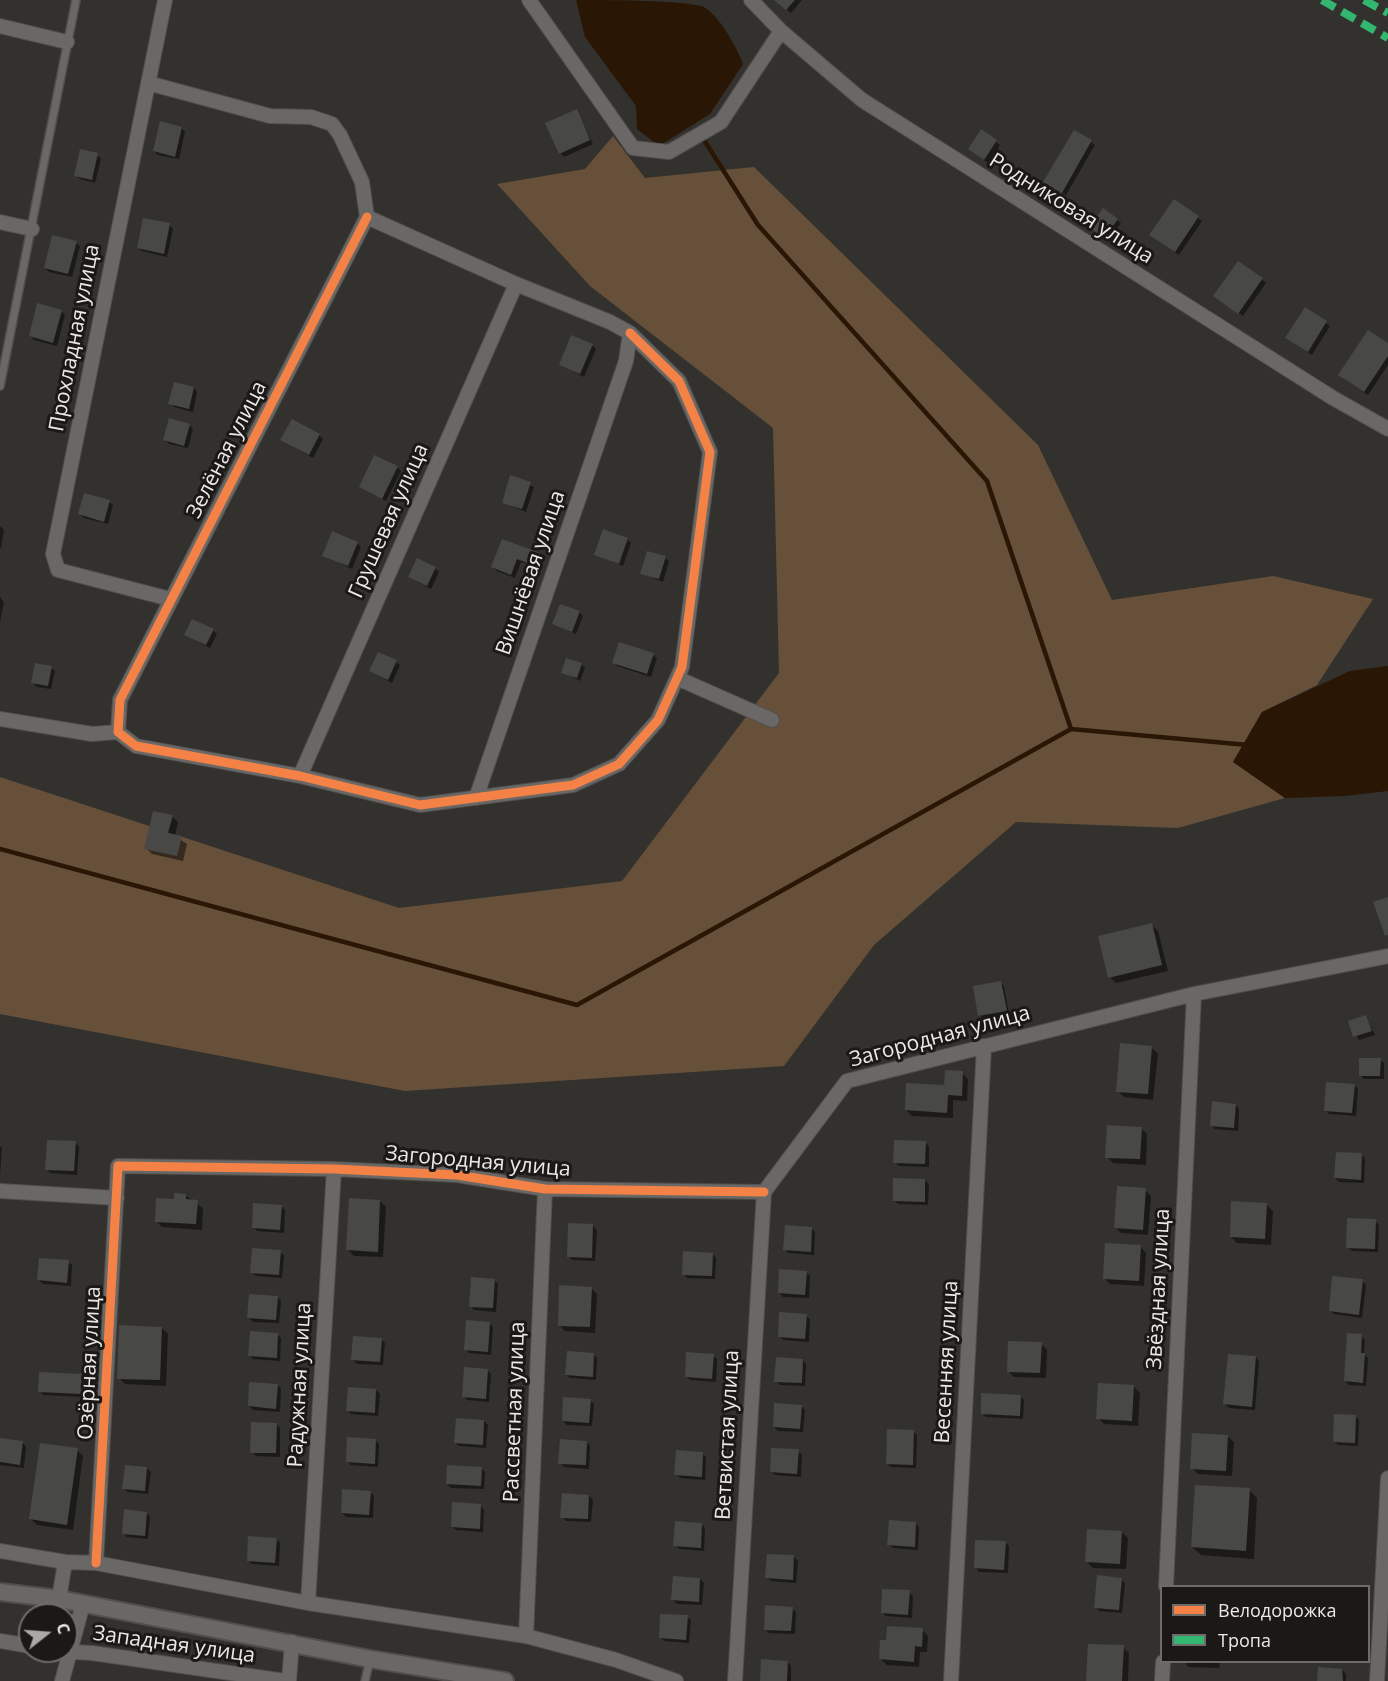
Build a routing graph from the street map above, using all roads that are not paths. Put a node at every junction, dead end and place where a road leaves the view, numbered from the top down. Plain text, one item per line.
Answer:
1 (76, 0) edge
2 (165, 0) edge
3 (529, 0) edge
4 (751, 0) edge
5 (0, 26) edge
6 (781, 31) junction
7 (67, 42) junction
8 (148, 83) junction
9 (367, 217) junction
10 (0, 222) edge
11 (32, 229) junction
12 (516, 284) junction
13 (630, 333) junction
14 (0, 386) edge
15 (1388, 429) edge
16 (170, 599) junction
17 (677, 678) junction
18 (0, 719) edge
19 (772, 720) dead end
20 (118, 732) junction
21 (300, 776) junction
22 (476, 798) junction
23 (1388, 956) edge
24 (1194, 994) junction
25 (984, 1046) junction
26 (117, 1166) joint
27 (334, 1169) junction
28 (545, 1189) junction
29 (0, 1191) edge
30 (764, 1192) junction
31 (117, 1198) junction
32 (1388, 1478) edge
33 (0, 1551) edge
34 (65, 1562) junction
35 (96, 1563) junction
36 (1166, 1585) edge
37 (0, 1592) edge
38 (59, 1599) junction
39 (308, 1603) junction
40 (83, 1604) junction
41 (78, 1616) edge
42 (526, 1636) junction
43 (0, 1641) edge
44 (292, 1642) junction
45 (18, 1644) edge
46 (78, 1653) edge
47 (370, 1659) junction
48 (63, 1663) edge
49 (1163, 1663) edge
50 (62, 1681) edge
51 (287, 1681) edge
52 (365, 1681) edge
53 (504, 1681) edge
54 (676, 1681) edge
55 (735, 1681) edge
56 (951, 1681) edge
57 (1162, 1681) edge
58 (1377, 1681) edge

1 - 7 lane
2 - 8 street, Прохладная улица
3 - 6 street
4 - 6 street, Родниковая улица
5 - 7 street
6 - 15 street, Родниковая улица
7 - 11 lane
8 - 9 street
8 - 16 street, Прохладная улица
9 - 12 street
9 - 16 street, Зелёная улица
10 - 11 street
11 - 14 lane
12 - 13 street
12 - 21 street, Грушевая улица
13 - 17 street
13 - 22 street, Вишнёвая улица
16 - 20 street, Зелёная улица
17 - 19 street
17 - 22 street
18 - 20 street
20 - 21 street
21 - 22 street
23 - 24 street, Загородная улица
24 - 25 street, Загородная улица
24 - 36 street, Звёздная улица
25 - 30 street, Загородная улица
25 - 56 street, Весенняя улица
26 - 27 street, Загородная улица
26 - 31 street, Озёрная улица
27 - 28 street, Загородная улица
27 - 39 street, Радужная улица
28 - 30 street, Загородная улица
28 - 42 street, Рассветная улица
29 - 31 street
30 - 55 street, Ветвистая улица
31 - 35 street, Озёрная улица
32 - 58 street
33 - 34 street
34 - 35 street
34 - 38 street
35 - 39 street
37 - 38 street
38 - 40 street
39 - 42 street
40 - 41 street
40 - 44 street
42 - 54 street
43 - 45 street
44 - 47 street
44 - 51 street
46 - 51 street, Западная улица
47 - 52 lane
47 - 53 street
48 - 50 street
49 - 57 street

